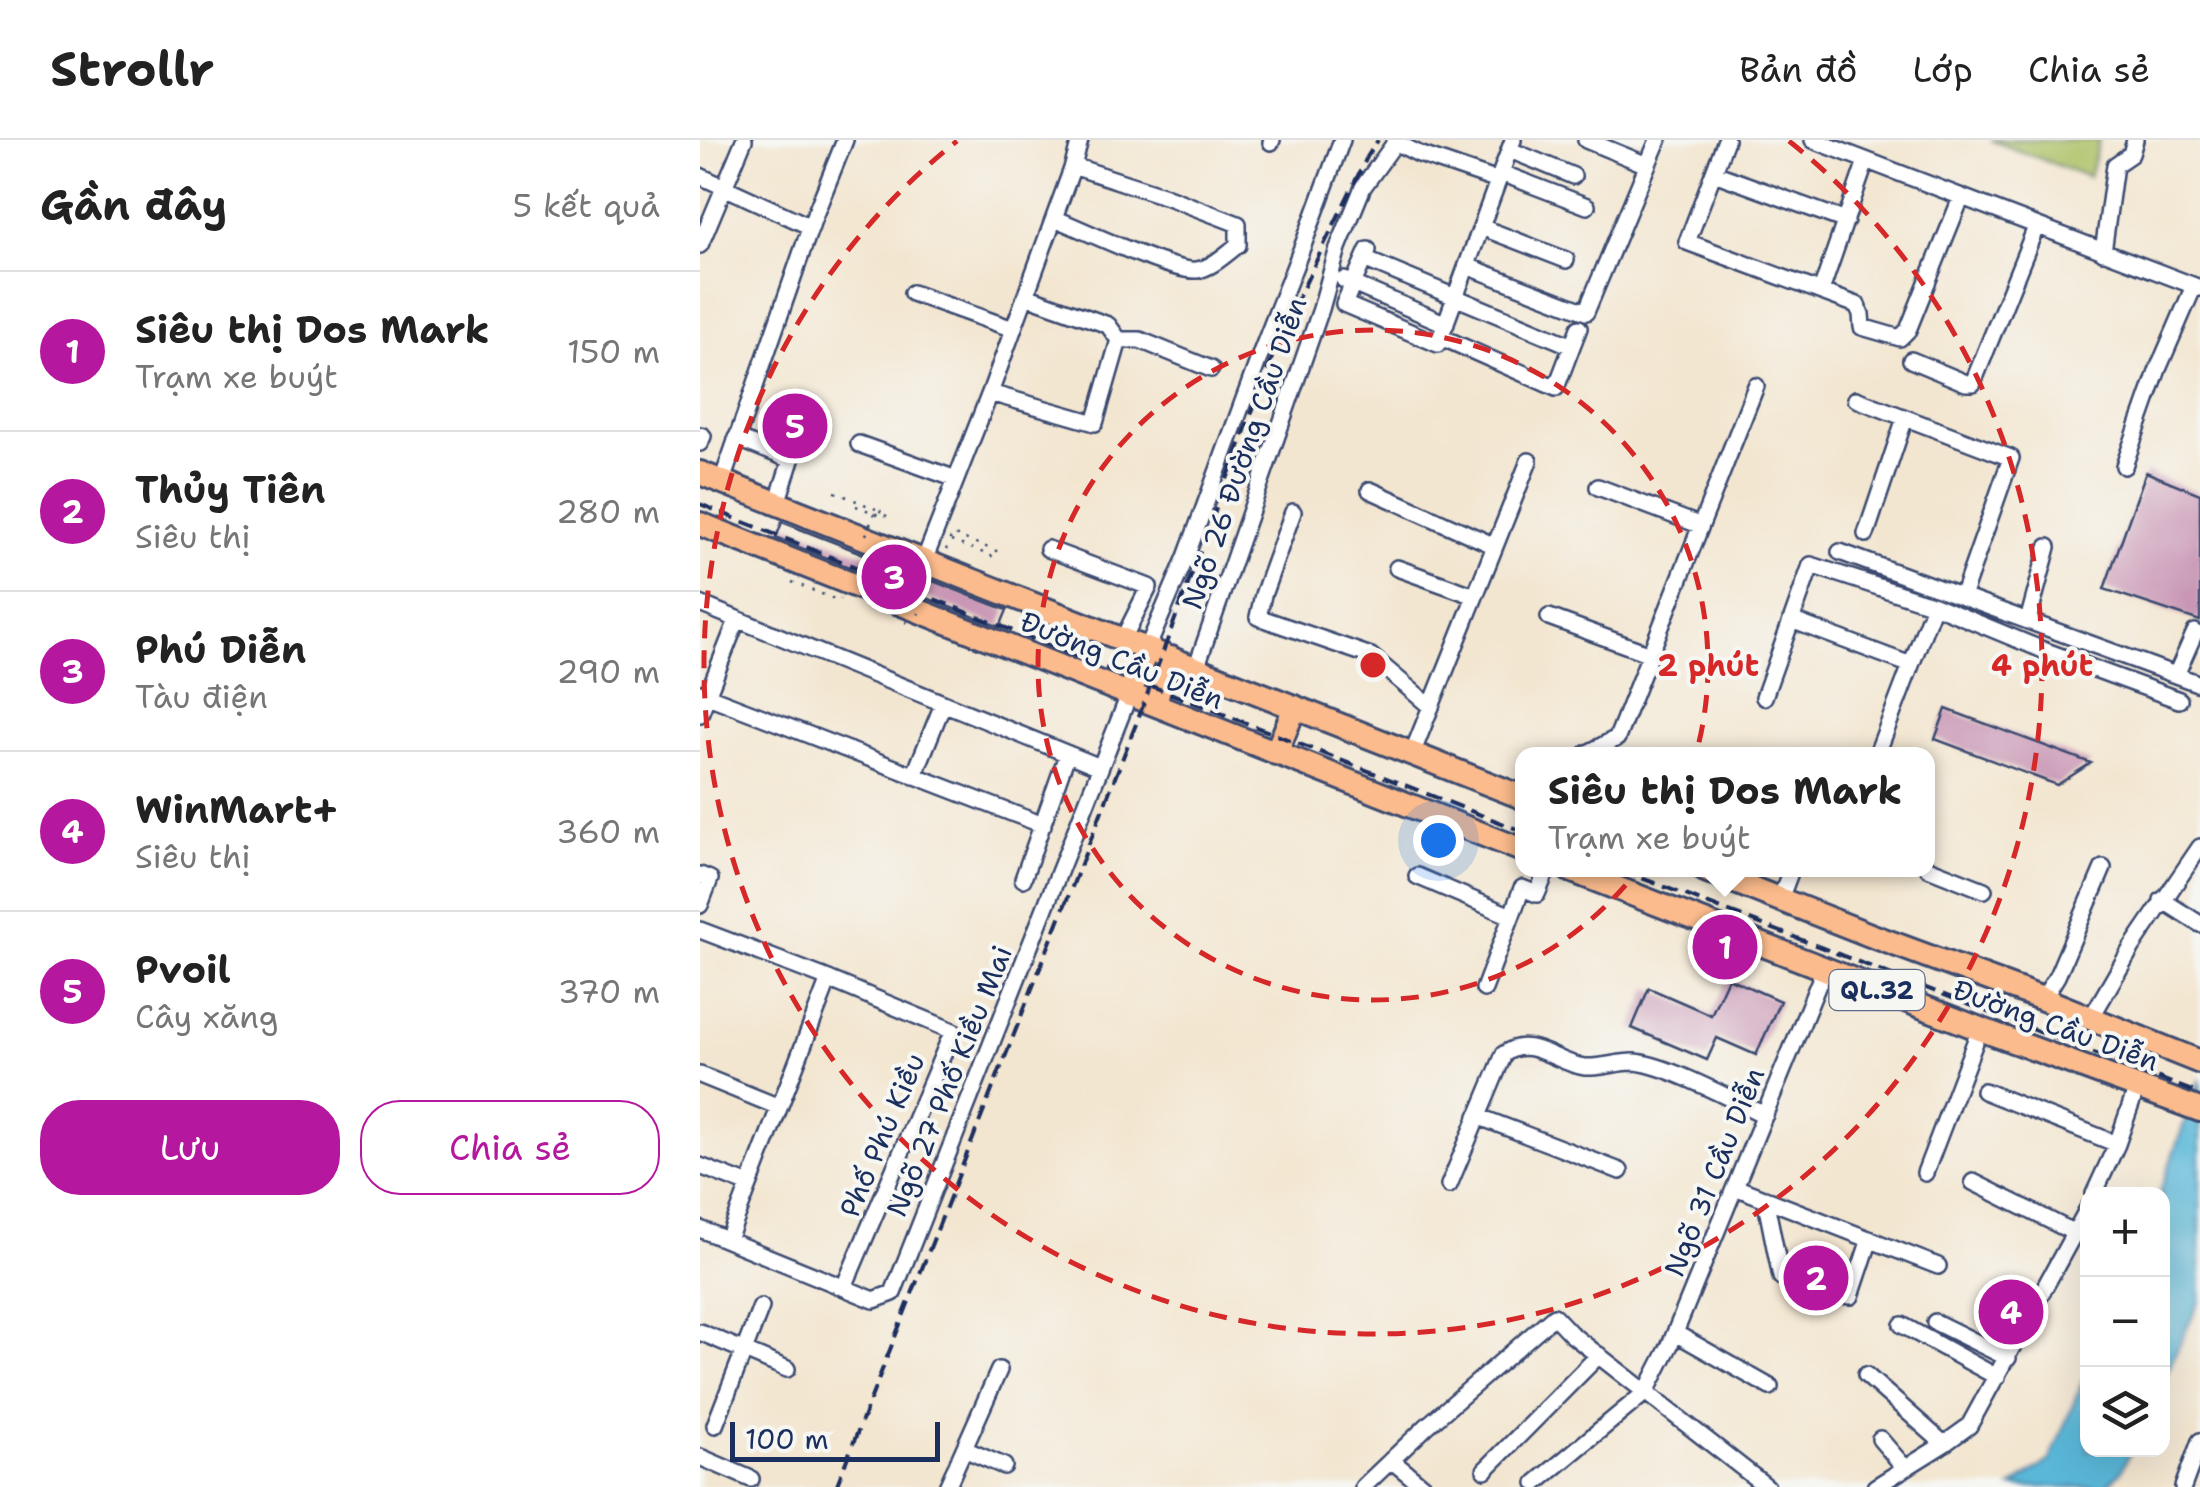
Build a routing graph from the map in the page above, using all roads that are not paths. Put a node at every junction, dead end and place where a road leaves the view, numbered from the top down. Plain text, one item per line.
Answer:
1 (744, 140) edge
2 (845, 140) edge
3 (1080, 140) edge
4 (1586, 140) edge
5 (1658, 140) edge
6 (1726, 140) edge
7 (1812, 140) edge
8 (2135, 140) edge
9 (1339, 141) edge
10 (1396, 141) edge
11 (1512, 145) edge
12 (1866, 161) junction
13 (1073, 166) junction
14 (1647, 166) junction
15 (1714, 173) junction
16 (700, 176) edge
17 (1573, 176) dead end
18 (1500, 177) junction
19 (724, 188) junction
20 (1961, 198) junction
21 (1588, 206) dead end
22 (1054, 218) junction
23 (1846, 221) junction
24 (810, 226) junction
25 (1481, 226) junction
26 (2036, 227) junction
27 (700, 246) edge
28 (2103, 252) junction
29 (1566, 260) dead end
30 (1467, 266) junction
31 (1331, 274) junction
32 (1352, 283) junction
33 (2197, 287) edge
34 (912, 292) dead end
35 (1821, 292) junction
36 (1026, 296) junction
37 (1456, 296) junction
38 (1579, 328) dead end
39 (1014, 329) junction
40 (1444, 330) junction
41 (1119, 340) junction
42 (1572, 346) junction
43 (1911, 360) dead end
44 (1211, 368) dead end
45 (1756, 386) dead end
46 (990, 393) junction
47 (1856, 399) dead end
48 (1905, 418) junction
49 (700, 435) edge
50 (736, 438) junction
51 (700, 443) edge
52 (860, 444) dead end
53 (1529, 461) dead end
54 (2124, 466) dead end
55 (711, 477) edge
56 (956, 479) junction
57 (1598, 487) dead end
58 (1370, 490) dead end
59 (776, 503) junction
60 (1292, 512) dead end
61 (700, 524) edge
62 (1700, 525) junction
63 (1866, 534) dead end
64 (1495, 546) junction
65 (2048, 547) dead end
66 (1048, 549) dead end
67 (1840, 552) dead end
68 (924, 561) junction
69 (1397, 568) dead end
70 (1475, 596) junction
71 (1962, 597) junction
72 (700, 604) edge
73 (1934, 605) junction
74 (1549, 617) dead end
75 (737, 620) junction
76 (1791, 620) junction
77 (2028, 621) junction
78 (2196, 632) dead end
79 (1122, 639) junction
80 (1147, 649) junction
81 (1650, 654) junction
82 (1170, 658) junction
83 (1911, 665) junction
84 (1196, 668) junction
85 (2176, 675) junction
86 (2200, 684) edge
87 (704, 694) edge
88 (1129, 695) junction
89 (1764, 696) dead end
90 (2179, 700) dead end
91 (944, 704) junction
92 (1154, 704) junction
93 (1295, 707) junction
94 (1431, 708) junction
95 (700, 714) edge
96 (1603, 747) edge
97 (1881, 747) edge
98 (1276, 752) junction
99 (1412, 754) junction
100 (1067, 755) junction
101 (1100, 767) junction
102 (914, 776) junction
103 (1515, 793) edge
104 (1043, 825) junction
105 (1515, 842) edge
106 (2200, 847) edge
107 (2102, 868) dead end
108 (1935, 871) edge
109 (700, 875) edge
110 (1418, 876) dead end
111 (1544, 877) edge
112 (1588, 877) edge
113 (1723, 877) edge
114 (1789, 877) edge
115 (1023, 879) dead end
116 (1984, 890) dead end
117 (1780, 900) junction
118 (2162, 900) junction
119 (700, 905) edge
120 (1511, 916) junction
121 (2200, 924) edge
122 (700, 930) edge
123 (1824, 970) junction
124 (829, 979) junction
125 (1484, 989) dead end
126 (2044, 999) junction
127 (2091, 1018) junction
128 (1980, 1029) junction
129 (2199, 1062) edge
130 (700, 1075) edge
131 (2137, 1087) junction
132 (1984, 1092) dead end
133 (779, 1107) junction
134 (2193, 1108) edge
135 (1765, 1115) junction
136 (1477, 1116) junction
137 (2116, 1144) junction
138 (700, 1166) edge
139 (1620, 1171) dead end
140 (1924, 1173) dead end
141 (1974, 1182) dead end
142 (749, 1184) junction
143 (1449, 1185) dead end
144 (1735, 1186) junction
145 (2097, 1187) edge
146 (1765, 1198) junction
147 (2080, 1223) edge
148 (700, 1229) edge
149 (2075, 1233) junction
150 (1870, 1239) junction
151 (728, 1240) junction
152 (1938, 1266) dead end
153 (844, 1288) junction
154 (761, 1307) dead end
155 (1936, 1322) dead end
156 (1902, 1325) dead end
157 (700, 1332) edge
158 (1675, 1334) junction
159 (745, 1351) junction
160 (1599, 1356) junction
161 (2008, 1358) junction
162 (788, 1369) dead end
163 (999, 1370) dead end
164 (1866, 1375) dead end
165 (1997, 1377) junction
166 (1770, 1387) dead end
167 (1646, 1392) junction
168 (1907, 1399) dead end
169 (715, 1425) dead end
170 (1883, 1438) dead end
171 (2200, 1441) edge
172 (1947, 1442) junction
173 (964, 1448) junction
174 (701, 1459) edge
175 (1391, 1460) junction
176 (1004, 1466) dead end
177 (1908, 1467) junction
178 (1485, 1470) dead end
179 (751, 1479) dead end
180 (1535, 1486) edge
181 (947, 1487) edge
182 (1363, 1487) edge
183 (1424, 1487) edge
184 (1767, 1487) edge
185 (1875, 1487) edge
186 (2183, 1487) edge

1 - 19 street
2 - 24 street
3 - 13 street
4 - 14 street
5 - 14 street
6 - 15 street
7 - 12 street
8 - 28 street
9 - 80 street
10 - 18 street
10 - 31 street
11 - 17 street
11 - 18 street
12 - 20 street
12 - 23 street
13 - 22 street
13 - 22 street
14 - 30 street
15 - 23 street
15 - 35 street
16 - 19 street
18 - 21 street
18 - 25 street
19 - 24 street
19 - 27 street
20 - 26 street
20 - 35 street
22 - 36 street
23 - 35 street
24 - 50 street
25 - 29 street
25 - 30 street
26 - 28 street
26 - 43 street
28 - 33 street
30 - 37 street
31 - 32 street, Ngõ 26 Đường Cầu Diễn
31 - 84 street, Ngõ 26 Đường Cầu Diễn
32 - 37 street
32 - 40 street, Ngõ 26 Đường Cầu Diễn
33 - 54 street
34 - 39 street
36 - 39 street
36 - 41 street
37 - 40 street
37 - 42 street
38 - 42 street
39 - 46 street
40 - 42 street, Ngõ 26 Đường Cầu Diễn
41 - 44 street
41 - 46 street
45 - 62 street
46 - 56 street
47 - 48 street
48 - 63 street
48 - 71 street
49 - 51 street
50 - 55 street
50 - 59 street
52 - 56 street
53 - 64 street
55 - 59 highway, Đường Cầu Diễn
56 - 68 street
57 - 62 street
58 - 64 street
59 - 68 highway, Đường Cầu Diễn
60 - 94 street
61 - 88 highway, Đường Cầu Diễn
62 - 81 street
64 - 70 street
65 - 77 street
66 - 79 street
67 - 71 street
68 - 79 highway, Đường Cầu Diễn
69 - 70 street
70 - 94 street
71 - 77 street
72 - 75 street
73 - 76 street
73 - 83 street
73 - 90 street
74 - 81 street
75 - 87 street
75 - 91 street
76 - 83 street
76 - 89 street
77 - 85 street
78 - 85 street
79 - 80 highway, Đường Cầu Diễn
80 - 82 highway, Đường Cầu Diễn
80 - 88 highway
81 - 96 street
82 - 84 highway, Đường Cầu Diễn
82 - 92 highway
83 - 97 street
84 - 93 highway, Đường Cầu Diễn
85 - 86 street
87 - 95 street
87 - 102 street
88 - 92 highway, Đường Cầu Diễn
88 - 101 street, Ngõ 27 Phố Kiều Mai
91 - 100 street
91 - 102 street
92 - 98 highway, Đường Cầu Diễn
93 - 98 highway
93 - 99 highway, Đường Cầu Diễn
94 - 99 street
98 - 105 highway, Đường Cầu Diễn
99 - 103 highway, Đường Cầu Diễn
100 - 101 street
100 - 104 street
101 - 153 street, Ngõ 27 Phố Kiều Mai
102 - 104 street
104 - 115 street
106 - 118 street
107 - 126 street
108 - 116 street
109 - 119 street
110 - 120 street
111 - 120 street
112 - 123 highway, Đường Cầu Diễn / QL.32
113 - 117 highway, Đường Cầu Diễn / QL.32
114 - 117 street
117 - 126 highway, Đường Cầu Diễn / QL.32
118 - 121 street
118 - 127 street
120 - 125 street
122 - 124 street, Phố Phú Kiều
123 - 128 highway, Đường Cầu Diễn / QL.32
123 - 135 street, Ngõ 31 Cầu Diễn
124 - 133 street
124 - 153 street, Phố Phú Kiều
126 - 127 highway, Đường Cầu Diễn / QL.32
127 - 129 highway, Đường Cầu Diễn / QL.32
128 - 131 highway, Đường Cầu Diễn / QL.32
128 - 140 street
130 - 133 street
131 - 134 highway, Đường Cầu Diễn / QL.32
131 - 137 street
132 - 137 street
133 - 142 street
135 - 136 street
135 - 144 street, Ngõ 31 Cầu Diễn
136 - 139 street
136 - 143 street
137 - 145 street
138 - 142 street
141 - 149 street
142 - 151 street
144 - 146 street
144 - 158 street, Ngõ 31 Cầu Diễn
146 - 150 street
146 - 150 street
147 - 149 street
148 - 151 street, Ngõ 27 Phố Kiều Mai
149 - 161 street
150 - 152 street
151 - 153 street, Ngõ 27 Phố Kiều Mai
154 - 159 street
155 - 161 street
156 - 165 street
157 - 159 street
158 - 166 street
158 - 167 street, Ngõ 31 Cầu Diễn
159 - 162 street
159 - 169 street
160 - 167 street
160 - 175 street
160 - 178 street
161 - 165 street
163 - 173 street
164 - 172 street
165 - 172 street
167 - 180 street
167 - 184 street
168 - 172 street
170 - 177 street
171 - 186 street
172 - 177 street
173 - 176 street
173 - 181 street
174 - 179 street
175 - 182 street
175 - 183 street
177 - 185 street

